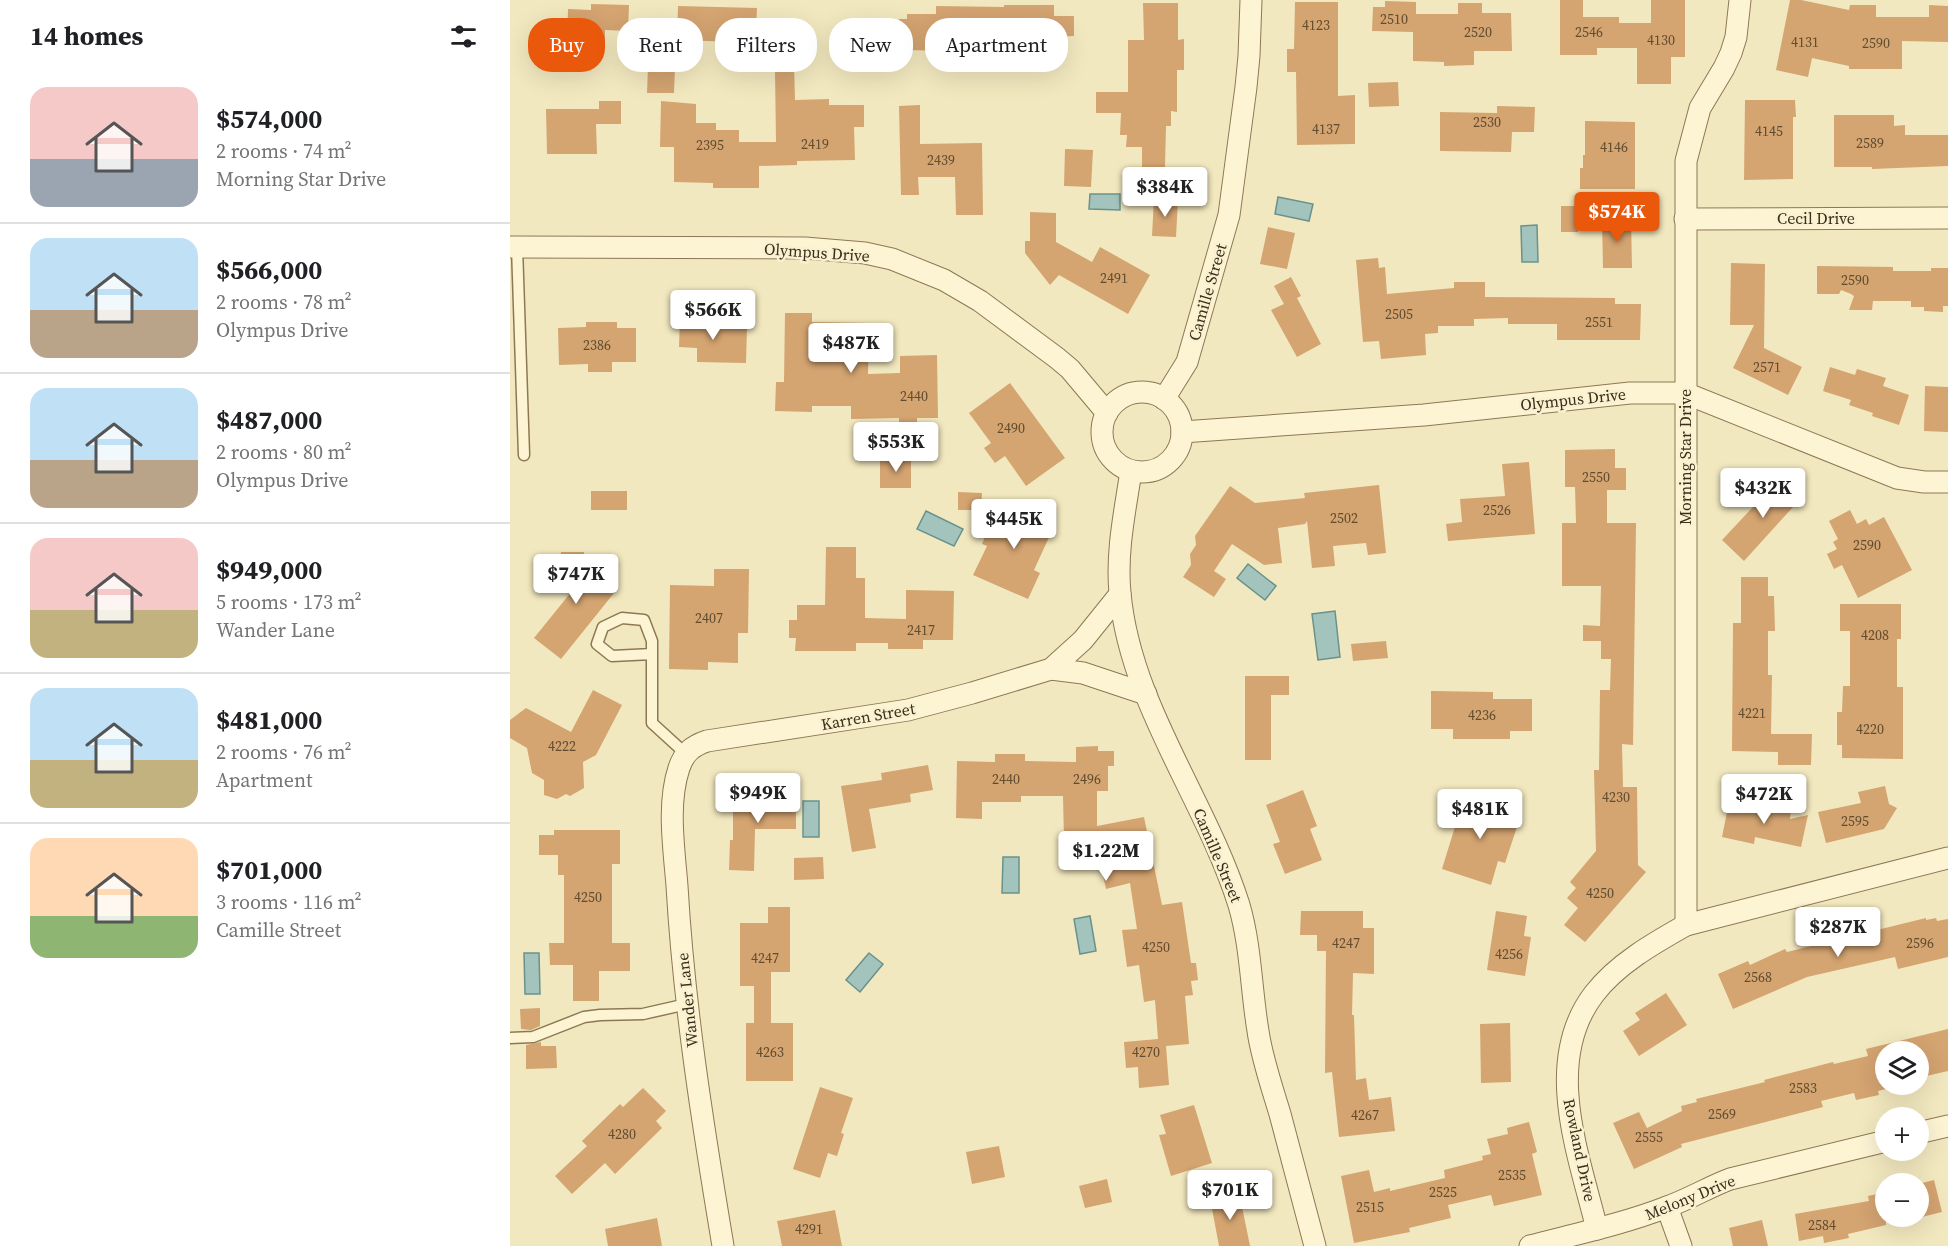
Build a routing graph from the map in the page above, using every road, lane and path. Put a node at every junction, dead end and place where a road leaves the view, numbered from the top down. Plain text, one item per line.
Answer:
1 (1251, 0) edge
2 (1740, 0) edge
3 (1948, 218) edge
4 (1685, 219) junction
5 (514, 247) edge
6 (1685, 393) junction
7 (1164, 399) junction
8 (1107, 413) junction
9 (1182, 432) junction
10 (524, 455) dead end
11 (1131, 471) junction
12 (1948, 482) edge
13 (1120, 594) junction
14 (652, 654) junction
15 (1051, 669) junction
16 (1146, 694) junction
17 (686, 754) junction
18 (1948, 858) edge
19 (1686, 925) junction
20 (687, 1004) junction
21 (510, 1038) edge
22 (1948, 1126) edge
23 (1929, 1130) edge
24 (1875, 1144) edge
25 (1667, 1207) junction
26 (1597, 1229) junction
27 (723, 1246) edge
28 (1315, 1246) edge
29 (1530, 1246) edge
30 (1681, 1246) edge

1 - 7 street, Camille Street
2 - 4 street, Morning Star Drive
3 - 4 street, Cecil Drive
4 - 6 street, Morning Star Drive
5 - 8 street, Olympus Drive
5 - 10 lane
6 - 9 street, Olympus Drive
6 - 12 street, Olympus Drive
6 - 19 street, Morning Star Drive
7 - 8 street
7 - 9 street
8 - 11 street
9 - 11 street
11 - 13 street, Camille Street
13 - 15 street, Karren Street
13 - 16 street, Camille Street
14 - 14 lane
14 - 17 lane
15 - 16 street, Karren Street
15 - 17 street, Karren Street
16 - 28 street, Camille Street
17 - 20 street, Wander Lane
18 - 19 street, Rowland Drive
19 - 26 street, Rowland Drive
20 - 21 lane
20 - 27 street, Wander Lane
22 - 23 street
24 - 25 street, Melony Drive
25 - 26 street, Melony Drive
25 - 30 street
26 - 29 street, Melony Drive

